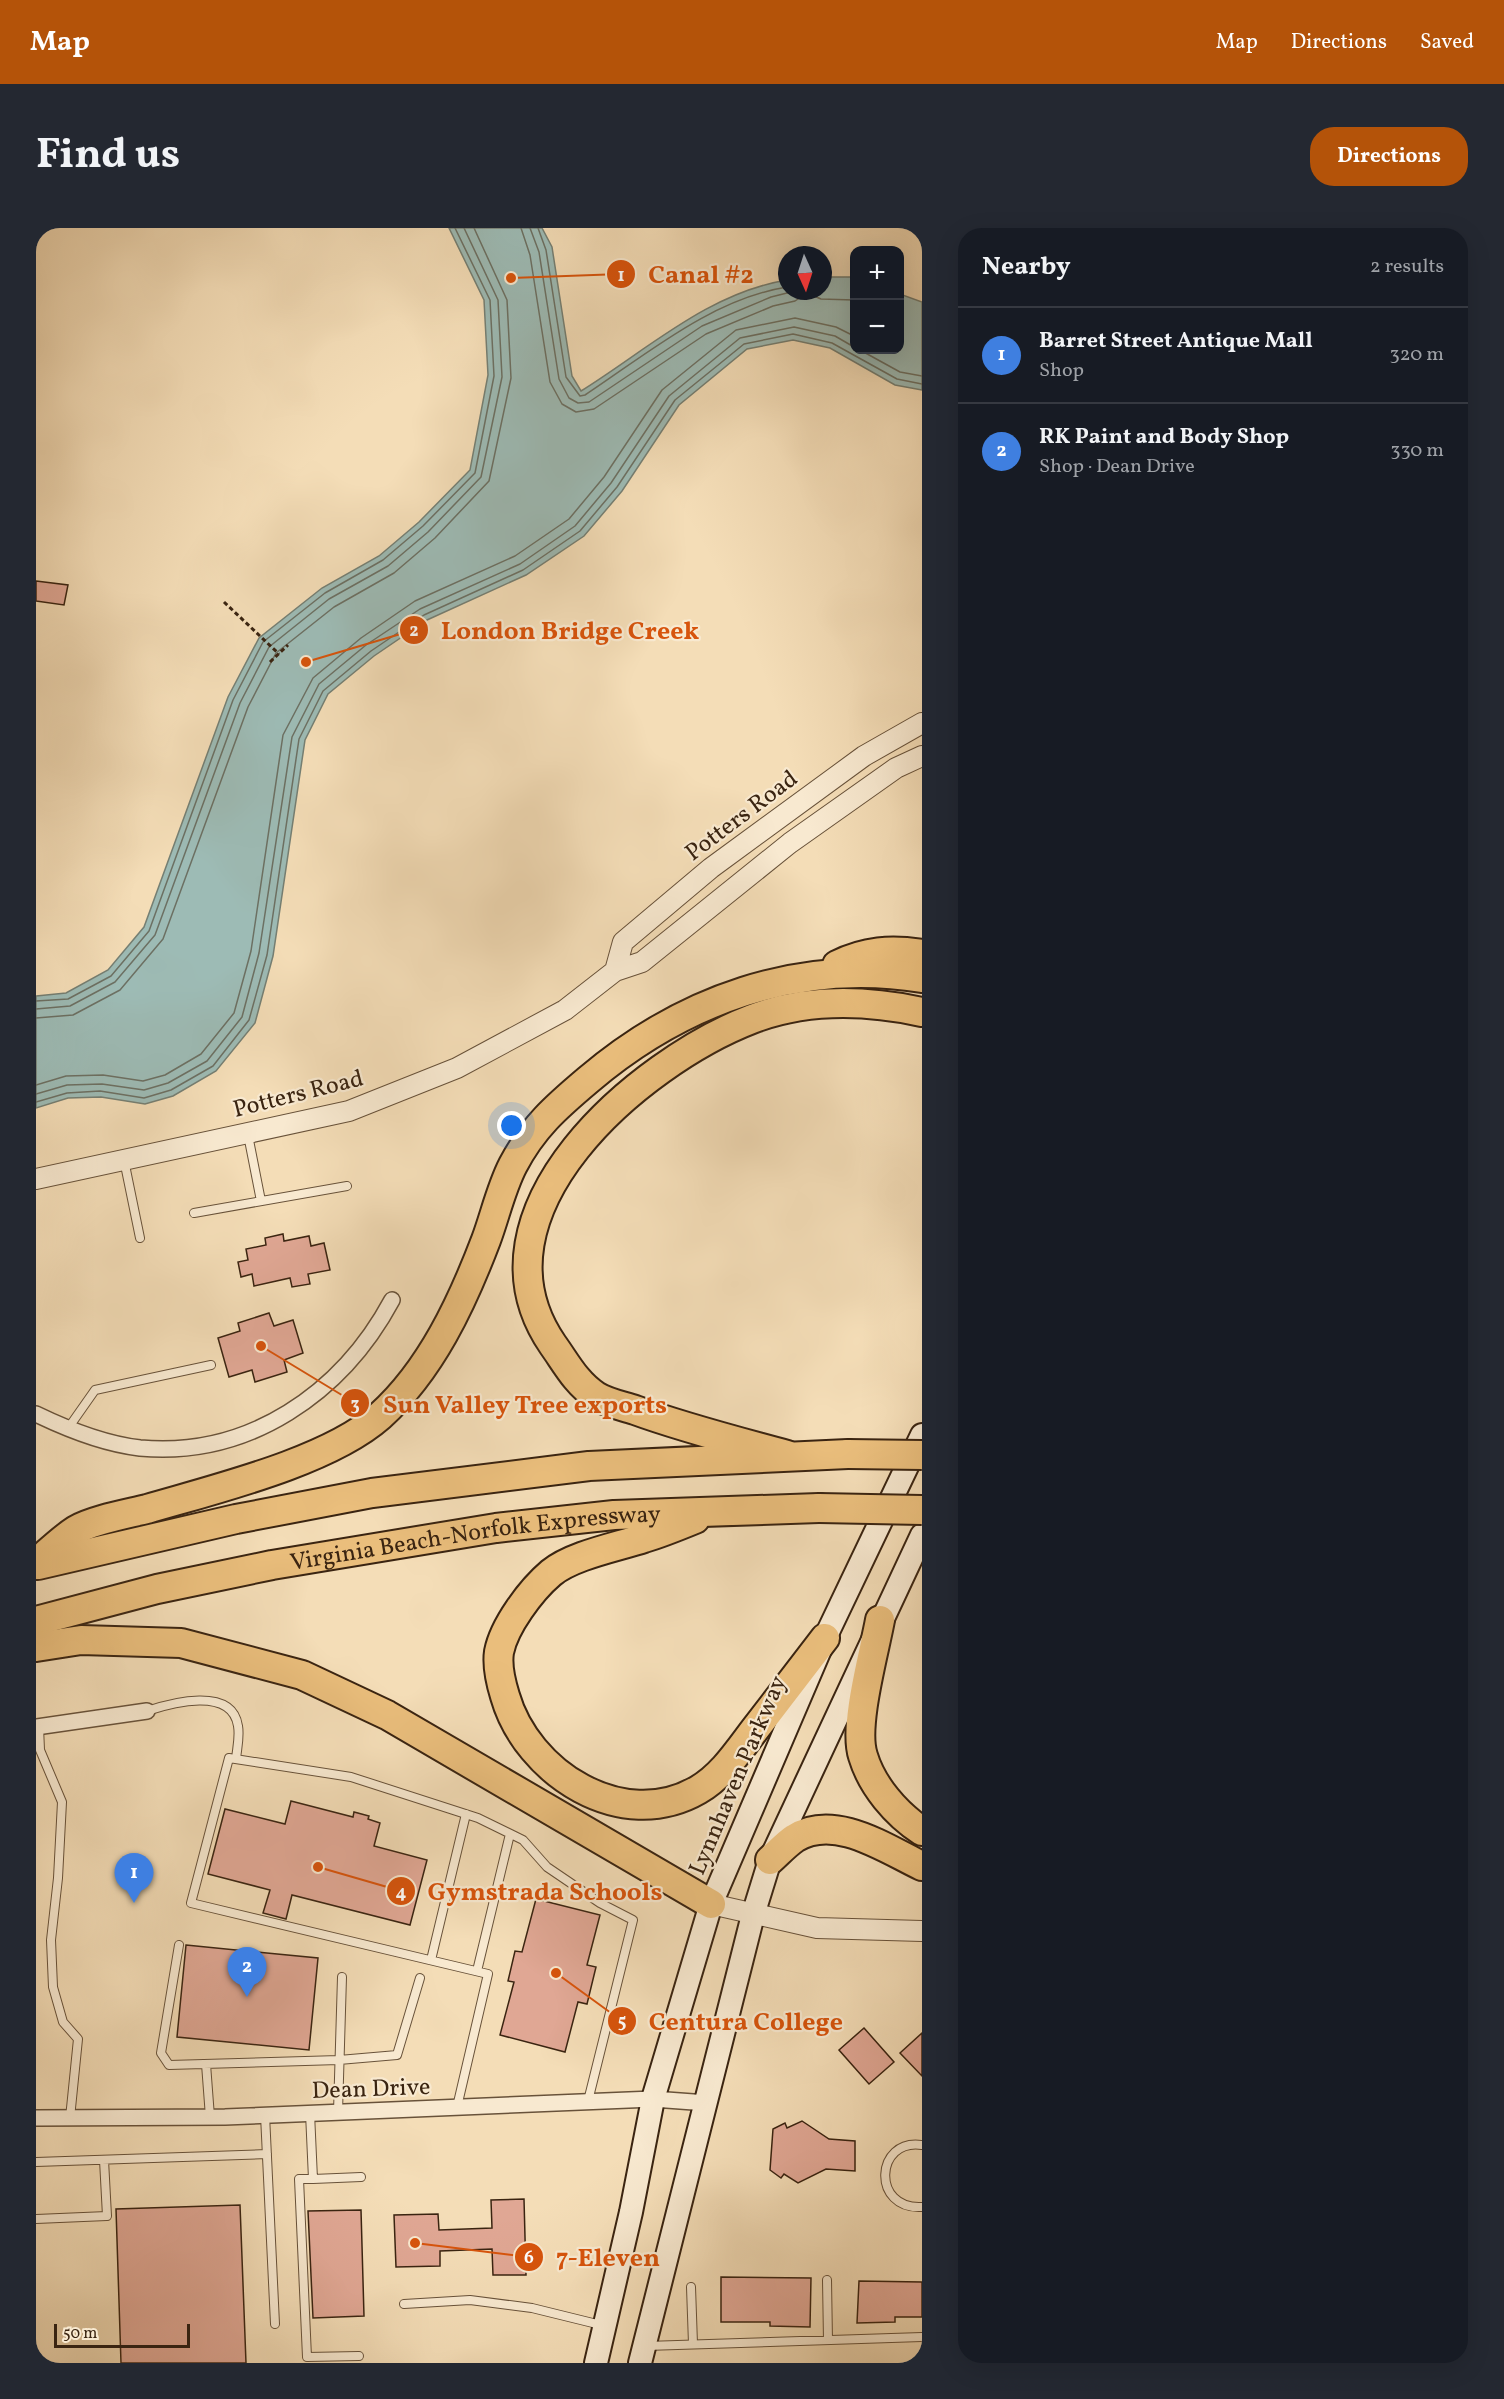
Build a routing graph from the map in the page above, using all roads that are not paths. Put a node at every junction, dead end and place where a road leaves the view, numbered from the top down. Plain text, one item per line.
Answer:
1 (922, 723) edge
2 (922, 756) edge
3 (922, 954) edge
4 (615, 971) junction
5 (820, 974) junction
6 (922, 978) edge
7 (922, 1012) edge
8 (247, 1133) junction
9 (124, 1160) junction
10 (36, 1179) edge
11 (347, 1186) dead end
12 (261, 1201) junction
13 (194, 1213) dead end
14 (140, 1238) dead end
15 (392, 1300) dead end
16 (211, 1365) dead end
17 (36, 1414) edge
18 (69, 1427) junction
19 (922, 1435) edge
20 (787, 1455) junction
21 (922, 1455) edge
22 (719, 1510) junction
23 (922, 1510) edge
24 (922, 1534) edge
25 (36, 1564) edge
26 (880, 1620) junction
27 (36, 1621) edge
28 (825, 1638) junction
29 (36, 1647) edge
30 (147, 1711) joint
31 (37, 1727) edge
32 (236, 1759) junction
33 (466, 1814) junction
34 (922, 1831) edge
35 (510, 1834) junction
36 (770, 1860) junction
37 (922, 1866) edge
38 (711, 1904) junction
39 (753, 1915) junction
40 (922, 1931) edge
41 (179, 1945) dead end
42 (431, 1960) junction
43 (477, 1971) junction
44 (342, 1977) dead end
45 (420, 1978) dead end
46 (339, 2060) junction
47 (206, 2064) junction
48 (653, 2099) junction
49 (588, 2102) junction
50 (707, 2103) junction
51 (457, 2107) junction
52 (338, 2112) junction
53 (310, 2113) junction
54 (265, 2115) junction
55 (210, 2117) junction
56 (36, 2118) edge
57 (70, 2118) junction
58 (922, 2145) edge
59 (267, 2154) junction
60 (104, 2160) junction
61 (36, 2162) edge
62 (361, 2176) dead end
63 (313, 2179) junction
64 (922, 2207) edge
65 (36, 2219) edge
66 (827, 2280) dead end
67 (691, 2287) dead end
68 (404, 2304) dead end
69 (275, 2324) dead end
70 (606, 2326) junction
71 (922, 2337) edge
72 (828, 2340) junction
73 (693, 2344) junction
74 (642, 2354) edge
75 (359, 2356) dead end
76 (596, 2363) edge

1 - 4 street, Potters Road
2 - 4 street, Potters Road
3 - 5 highway
4 - 8 street, Potters Road
5 - 6 highway
5 - 25 highway
7 - 20 highway
8 - 9 street, Potters Road
8 - 12 lane
9 - 10 street, Potters Road
9 - 14 lane
11 - 12 lane
12 - 13 lane
15 - 18 street
16 - 18 lane
17 - 18 street
19 - 28 main road, Lynnhaven Parkway
20 - 21 highway, bridge
20 - 25 highway
22 - 23 highway, Virginia Beach-Norfolk Expressway, bridge
22 - 27 highway, Virginia Beach-Norfolk Expressway
22 - 28 highway
24 - 26 main road
26 - 34 highway
26 - 36 main road
28 - 38 main road, Lynnhaven Parkway
29 - 38 highway
30 - 31 street
30 - 32 lane
31 - 57 lane
32 - 33 lane
32 - 42 lane
33 - 35 lane
33 - 42 lane
35 - 43 lane
35 - 49 lane
36 - 37 highway
36 - 39 main road
38 - 39 street
38 - 48 main road, Lynnhaven Parkway
39 - 40 street
39 - 50 main road
41 - 47 lane
42 - 43 lane
43 - 51 lane
44 - 46 lane
45 - 46 lane
46 - 47 lane
46 - 52 lane
47 - 55 lane
48 - 49 street, Dean Drive
48 - 50 street, Dean Drive
48 - 70 main road, Lynnhaven Parkway
49 - 51 street, Dean Drive
50 - 74 main road
51 - 52 street, Dean Drive
52 - 53 street, Dean Drive
53 - 54 street, Dean Drive
53 - 63 lane
54 - 55 street, Dean Drive
54 - 59 lane
55 - 57 street, Dean Drive
56 - 57 street, Dean Drive
58 - 64 lane
59 - 60 lane
59 - 69 lane
60 - 61 lane
60 - 65 lane
62 - 63 lane
63 - 75 lane
66 - 72 lane
67 - 73 lane
68 - 70 lane
70 - 76 main road, Lynnhaven Parkway
71 - 72 lane
72 - 73 lane
73 - 74 lane

